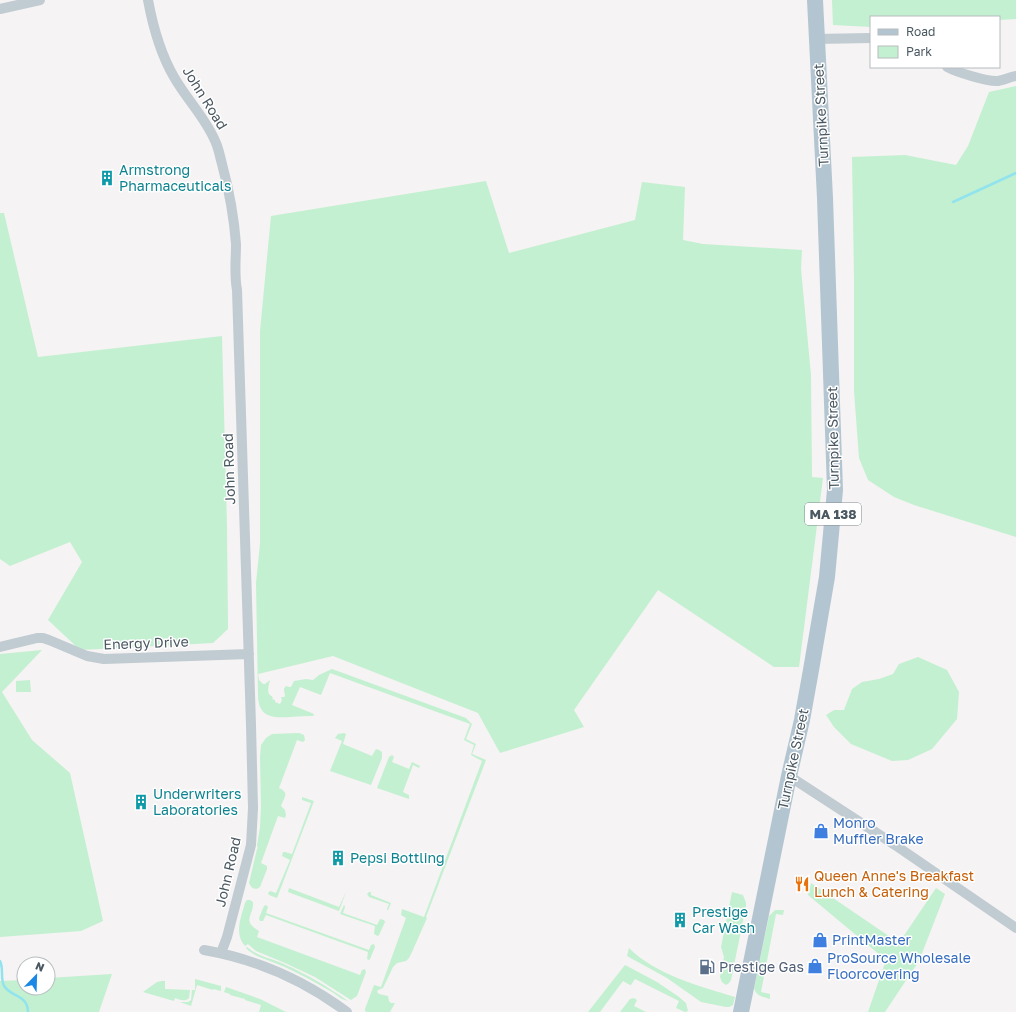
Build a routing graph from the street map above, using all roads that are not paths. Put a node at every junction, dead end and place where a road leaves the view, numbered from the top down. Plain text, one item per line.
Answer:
1 (40, 0) edge
2 (148, 0) edge
3 (815, 0) edge
4 (0, 9) edge
5 (870, 38) edge
6 (816, 39) junction
7 (949, 68) edge
8 (1016, 76) edge
9 (0, 647) edge
10 (249, 654) junction
11 (789, 776) junction
12 (1016, 928) edge
13 (204, 950) dead end
14 (221, 953) junction
15 (347, 1012) edge
16 (741, 1012) edge

1 - 4 street
2 - 10 street, John Road
3 - 6 main road, Turnpike Street / MA 138
5 - 6 street
6 - 11 main road, Turnpike Street / MA 138
7 - 8 street
9 - 10 street, Energy Drive
10 - 14 street, John Road
11 - 12 street
11 - 16 main road, Turnpike Street / MA 138
13 - 14 street
14 - 15 street

